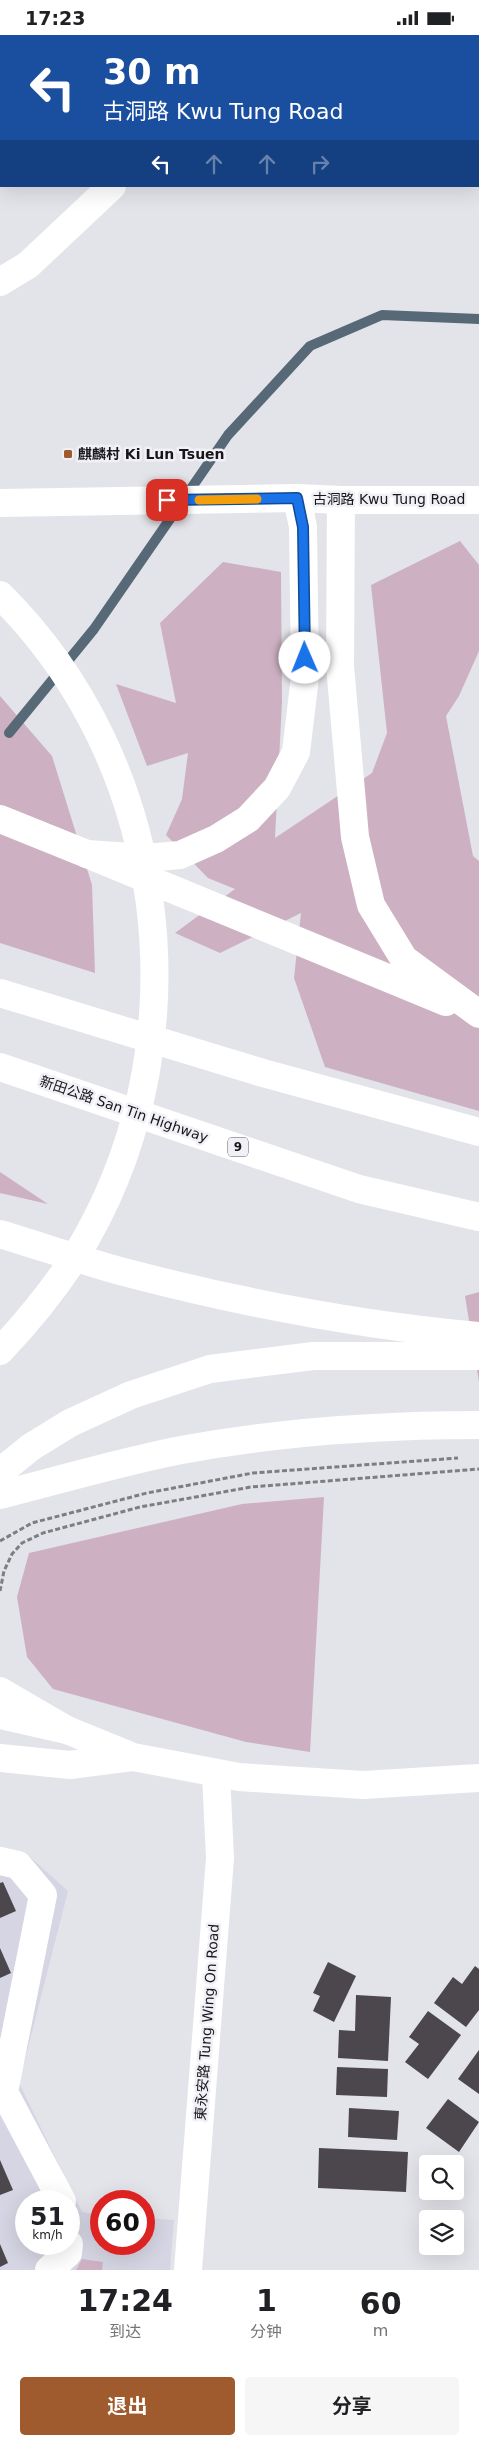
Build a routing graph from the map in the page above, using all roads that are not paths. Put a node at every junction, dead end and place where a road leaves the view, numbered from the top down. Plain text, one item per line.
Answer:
1 (111, 187) edge
2 (0, 282) edge
3 (297, 498) junction
4 (479, 500) edge
5 (341, 501) junction
6 (0, 503) edge
7 (0, 595) edge
8 (0, 819) edge
9 (87, 854) junction
10 (0, 993) edge
11 (479, 1015) edge
12 (0, 1067) edge
13 (479, 1132) edge
14 (479, 1217) edge
15 (0, 1234) edge
16 (479, 1336) edge
17 (0, 1351) edge
18 (479, 1356) edge
19 (479, 1425) edge
20 (0, 1472) edge
21 (0, 1495) edge
22 (0, 1691) edge
23 (0, 1715) edge
24 (67, 1729) junction
25 (133, 1757) junction
26 (0, 1758) edge
27 (216, 1774) junction
28 (479, 1778) edge
29 (0, 1861) edge
30 (56, 2190) edge
31 (66, 2255) edge
32 (186, 2269) edge
33 (50, 2270) edge

1 - 2 main road
3 - 5 main road, 古洞路 Kwu Tung Road
3 - 6 main road, 古洞路 Kwu Tung Road
3 - 9 main road
4 - 5 main road, 古洞路 Kwu Tung Road
5 - 11 main road
7 - 17 main road
8 - 9 main road
9 - 11 main road
10 - 13 main road
12 - 14 main road, 新田公路 San Tin Highway / 9
15 - 16 main road
18 - 20 main road
19 - 21 main road
22 - 24 main road
23 - 24 main road
24 - 25 main road
25 - 26 main road
25 - 27 main road
27 - 28 main road
27 - 32 main road, 東永安路 Tung Wing On Road
29 - 30 main road
31 - 33 main road

